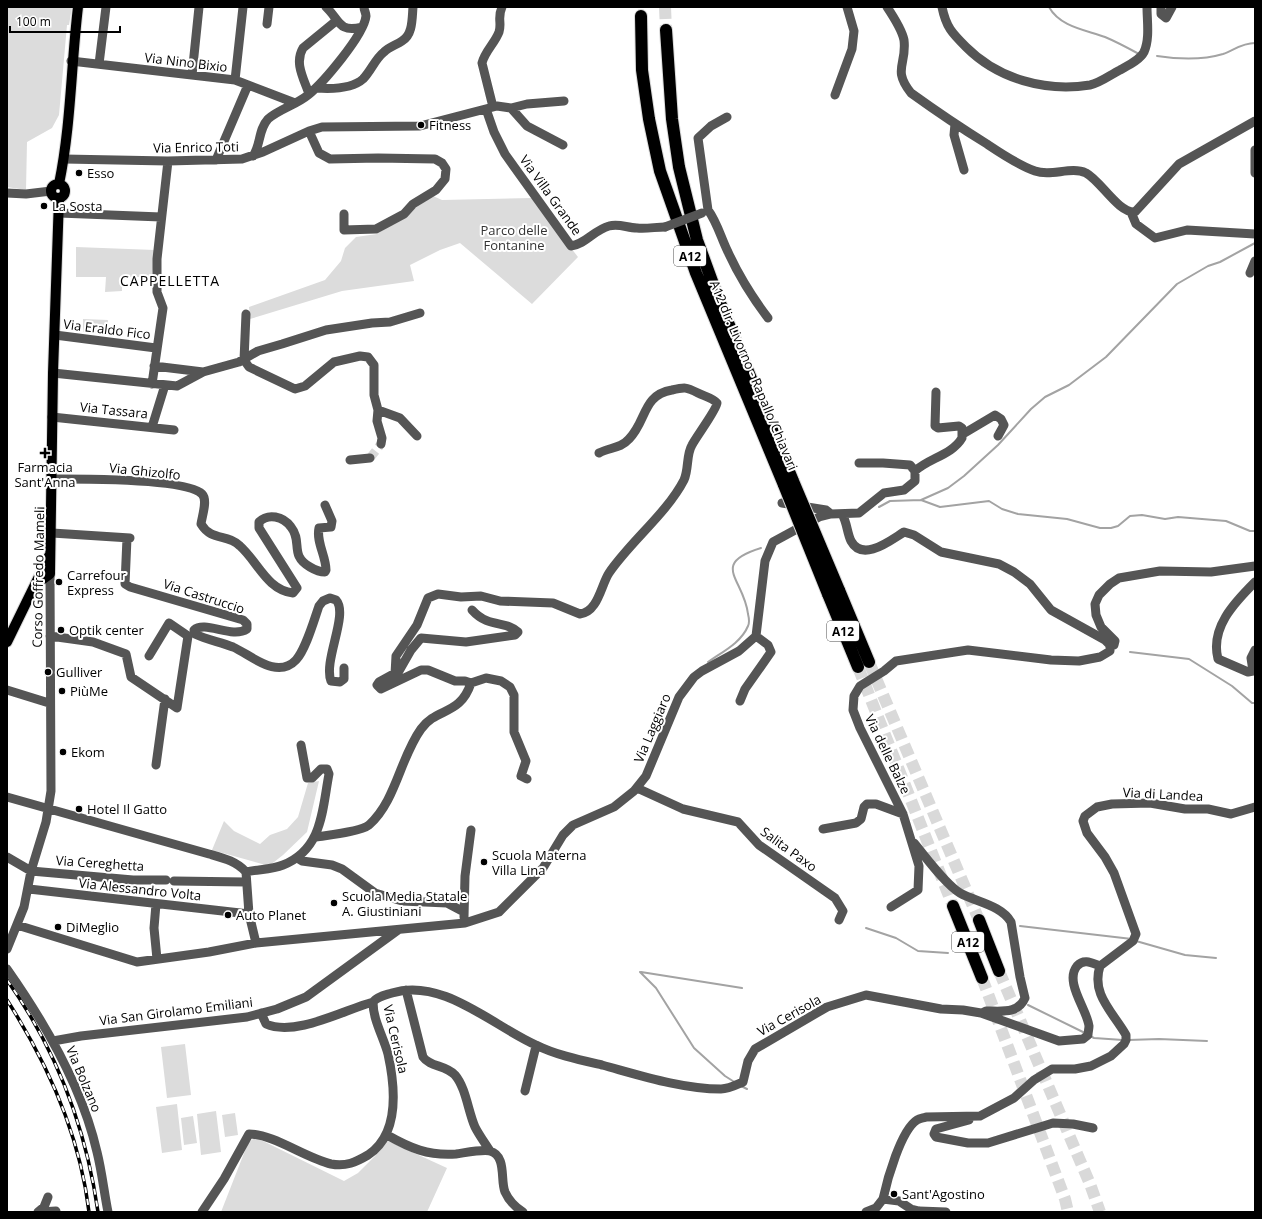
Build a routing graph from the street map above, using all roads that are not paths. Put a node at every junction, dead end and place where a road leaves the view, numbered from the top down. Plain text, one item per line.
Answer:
1 (78, 7) edge
2 (106, 7) edge
3 (199, 7) edge
4 (243, 7) edge
5 (269, 7) edge
6 (326, 7) edge
7 (364, 7) edge
8 (413, 7) edge
9 (502, 7) edge
10 (847, 7) edge
11 (887, 7) edge
12 (942, 7) edge
13 (1147, 7) edge
14 (1161, 7) edge
15 (1172, 7) edge
16 (641, 16) dead end
17 (336, 21) junction
18 (268, 24) dead end
19 (362, 27) junction
20 (666, 30) tunnel mouth
21 (71, 61) junction
22 (99, 64) junction
23 (192, 75) junction
24 (235, 80) junction
25 (248, 85) junction
26 (312, 91) junction
27 (835, 95) dead end
28 (564, 101) dead end
29 (295, 103) junction
30 (490, 108) junction
31 (511, 108) junction
32 (727, 117) dead end
33 (1255, 121) edge
34 (955, 124) junction
35 (309, 131) junction
36 (563, 145) dead end
37 (1255, 150) edge
38 (253, 156) junction
39 (64, 159) junction
40 (216, 160) junction
41 (168, 161) junction
42 (964, 170) dead end
43 (1255, 173) edge
44 (59, 184) junction
45 (51, 191) junction
46 (7, 193) edge
47 (59, 198) junction
48 (705, 211) junction
49 (1131, 212) junction
50 (59, 213) junction
51 (344, 214) dead end
52 (161, 217) junction
53 (1255, 234) edge
54 (1255, 261) edge
55 (1250, 272) dead end
56 (420, 313) dead end
57 (246, 314) dead end
58 (768, 318) dead end
59 (54, 335) junction
60 (156, 348) junction
61 (244, 360) junction
62 (154, 366) junction
63 (203, 372) junction
64 (53, 373) junction
65 (152, 384) junction
66 (165, 385) junction
67 (936, 392) dead end
68 (378, 410) junction
69 (52, 417) junction
70 (152, 427) junction
71 (174, 430) dead end
72 (963, 434) junction
73 (417, 436) dead end
74 (998, 436) dead end
75 (381, 444) dead end
76 (599, 453) dead end
77 (370, 458) dead end
78 (350, 460) dead end
79 (859, 463) dead end
80 (915, 471) junction
81 (52, 479) junction
82 (788, 483) junction
83 (782, 503) dead end
84 (325, 505) dead end
85 (831, 514) junction
86 (842, 514) junction
87 (52, 533) junction
88 (50, 554) junction
89 (1255, 566) edge
90 (50, 574) junction
91 (1255, 582) edge
92 (33, 589) junction
93 (50, 593) junction
94 (472, 610) dead end
95 (50, 636) junction
96 (756, 636) junction
97 (7, 642) edge
98 (1110, 645) junction
99 (1255, 650) edge
100 (149, 656) dead end
101 (863, 665) tunnel mouth
102 (344, 668) dead end
103 (395, 674) junction
104 (471, 683) junction
105 (7, 690) edge
106 (165, 699) junction
107 (740, 701) dead end
108 (49, 703) junction
109 (301, 745) dead end
110 (156, 765) dead end
111 (527, 779) dead end
112 (637, 788) junction
113 (7, 797) edge
114 (1255, 807) edge
115 (48, 809) junction
116 (903, 814) junction
117 (823, 829) dead end
118 (471, 830) dead end
119 (316, 837) junction
120 (911, 840) junction
121 (7, 857) edge
122 (298, 858) junction
123 (31, 871) junction
124 (246, 872) junction
125 (246, 882) junction
126 (29, 889) junction
127 (156, 904) junction
128 (954, 906) tunnel mouth
129 (891, 907) dead end
130 (464, 912) junction
131 (249, 914) junction
132 (839, 920) dead end
133 (979, 920) tunnel mouth
134 (465, 923) junction
135 (17, 926) junction
136 (398, 930) junction
137 (256, 943) junction
138 (7, 948) edge
139 (157, 959) junction
140 (1100, 966) junction
141 (7, 969) edge
142 (999, 971) tunnel mouth
143 (982, 978) tunnel mouth
144 (406, 990) junction
145 (373, 1002) junction
146 (261, 1013) junction
147 (981, 1013) junction
148 (53, 1041) junction
149 (536, 1046) junction
150 (524, 1091) dead end
151 (980, 1116) junction
152 (1092, 1128) dead end
153 (387, 1135) junction
154 (490, 1151) junction
155 (48, 1197) dead end
156 (884, 1199) junction
157 (56, 1211) dead end
158 (39, 1212) edge
159 (108, 1212) edge
160 (202, 1212) edge
161 (523, 1212) edge
162 (866, 1212) edge
163 (946, 1212) edge

1 - 21 main road
2 - 22 street
3 - 23 street
4 - 24 street
5 - 18 street
6 - 17 street
7 - 19 street
8 - 26 street
9 - 30 street
10 - 27 street
11 - 34 street
12 - 13 street
14 - 15 street
16 - 82 highway, A12 dir. Livorno - Rapallo/Chiavari / A12
17 - 19 street
17 - 26 street
19 - 26 street
20 - 82 highway, A12
21 - 22 street, Via Nino Bixio
21 - 39 main road
22 - 23 street, Via Nino Bixio
23 - 24 street, Via Nino Bixio
24 - 25 street, Via Nino Bixio
25 - 29 street, Via Nino Bixio
25 - 40 street
26 - 29 street
28 - 31 street, Via Enrico Toti
29 - 38 street
30 - 31 street, Via Enrico Toti
30 - 35 street, Via Enrico Toti
30 - 48 street, Via Villa Grande, bridge
31 - 36 street
32 - 48 street
33 - 49 street
34 - 42 street
34 - 49 street
35 - 38 street, Via Enrico Toti
35 - 51 street
37 - 43 street
38 - 40 street, Via Enrico Toti
39 - 41 street, Via Enrico Toti
39 - 44 main road
40 - 41 street, Via Enrico Toti
41 - 52 street
44 - 45 main road
44 - 47 main road
45 - 46 street
45 - 47 main road
47 - 50 main road, Corso Goffredo Mameli
48 - 58 street
49 - 53 street
50 - 52 street
50 - 59 main road, Corso Goffredo Mameli
52 - 60 street
54 - 55 street
56 - 61 street
57 - 61 street
59 - 60 street, Via Eraldo Fico
59 - 64 main road, Corso Goffredo Mameli
60 - 62 street
61 - 63 street
61 - 68 street
62 - 63 street
62 - 65 street
63 - 66 street
64 - 65 street
64 - 69 main road, Corso Goffredo Mameli
65 - 66 street
66 - 70 street
67 - 72 street
68 - 73 street
68 - 75 street
69 - 70 street, Via Tassara
69 - 81 main road, Corso Goffredo Mameli
70 - 71 street, Via Tassara
72 - 74 street
72 - 80 street
76 - 103 street
77 - 78 street
79 - 80 street
80 - 86 street
81 - 84 street, Via Ghizolfo
81 - 87 main road, Corso Goffredo Mameli
82 - 101 highway, A12 dir. Livorno - Rapallo/Chiavari / A12, bridge
83 - 85 street
85 - 86 street
85 - 96 street
86 - 98 street
87 - 88 main road, Corso Goffredo Mameli
87 - 102 street, Via Castruccio
88 - 90 main road, Corso Goffredo Mameli
88 - 92 main road
89 - 98 street
90 - 92 main road
90 - 93 street, Corso Goffredo Mameli
91 - 99 street
92 - 93 street
92 - 97 main road
93 - 95 street, Corso Goffredo Mameli
94 - 103 street
95 - 106 street
95 - 108 street, Corso Goffredo Mameli
96 - 107 street
96 - 112 street, Via Laggiaro
98 - 116 street, Via delle Balze
100 - 106 street
103 - 104 street
104 - 111 street
104 - 119 street
105 - 108 street
106 - 110 street
108 - 115 street, Corso Goffredo Mameli
109 - 119 street
112 - 132 street, Salita Paxo
112 - 134 street, Via Laggiaro
113 - 115 street
114 - 140 street, Via di Landea
115 - 123 street, Corso Goffredo Mameli
115 - 124 street
116 - 117 street
116 - 120 street, Via delle Balze
118 - 130 street
119 - 122 street
120 - 129 street
120 - 147 street, Via delle Balze
121 - 123 street
122 - 124 street
122 - 130 street
123 - 125 street, Via Cereghetta
123 - 126 street, Corso Goffredo Mameli
124 - 125 street
125 - 131 street
126 - 127 street, Via Alessandro Volta
126 - 135 street, Corso Goffredo Mameli
127 - 131 street, Via Alessandro Volta
127 - 139 street
128 - 143 highway, A12
130 - 134 street
131 - 137 street
133 - 142 highway, A12
134 - 136 street, Via Laggiaro
135 - 138 street, Corso Goffredo Mameli
135 - 139 street, Via Laggiaro
136 - 137 street, Via Laggiaro
136 - 146 street, Via San Girolamo Emiliani
137 - 139 street, Via Laggiaro
140 - 147 street, Via Cerisola
140 - 151 street
141 - 148 street, Via Bolzano
144 - 145 street, Via Cerisola
144 - 149 street, Via Cerisola
144 - 154 street
145 - 146 street
145 - 153 street, Via Cerisola
146 - 148 street, Via San Girolamo Emiliani
147 - 149 street, Via Cerisola
148 - 159 street, Via Bolzano
149 - 150 street
151 - 152 street
151 - 156 street
153 - 154 street
153 - 160 street
154 - 161 street
155 - 158 street
156 - 162 street
156 - 163 street
157 - 158 street

